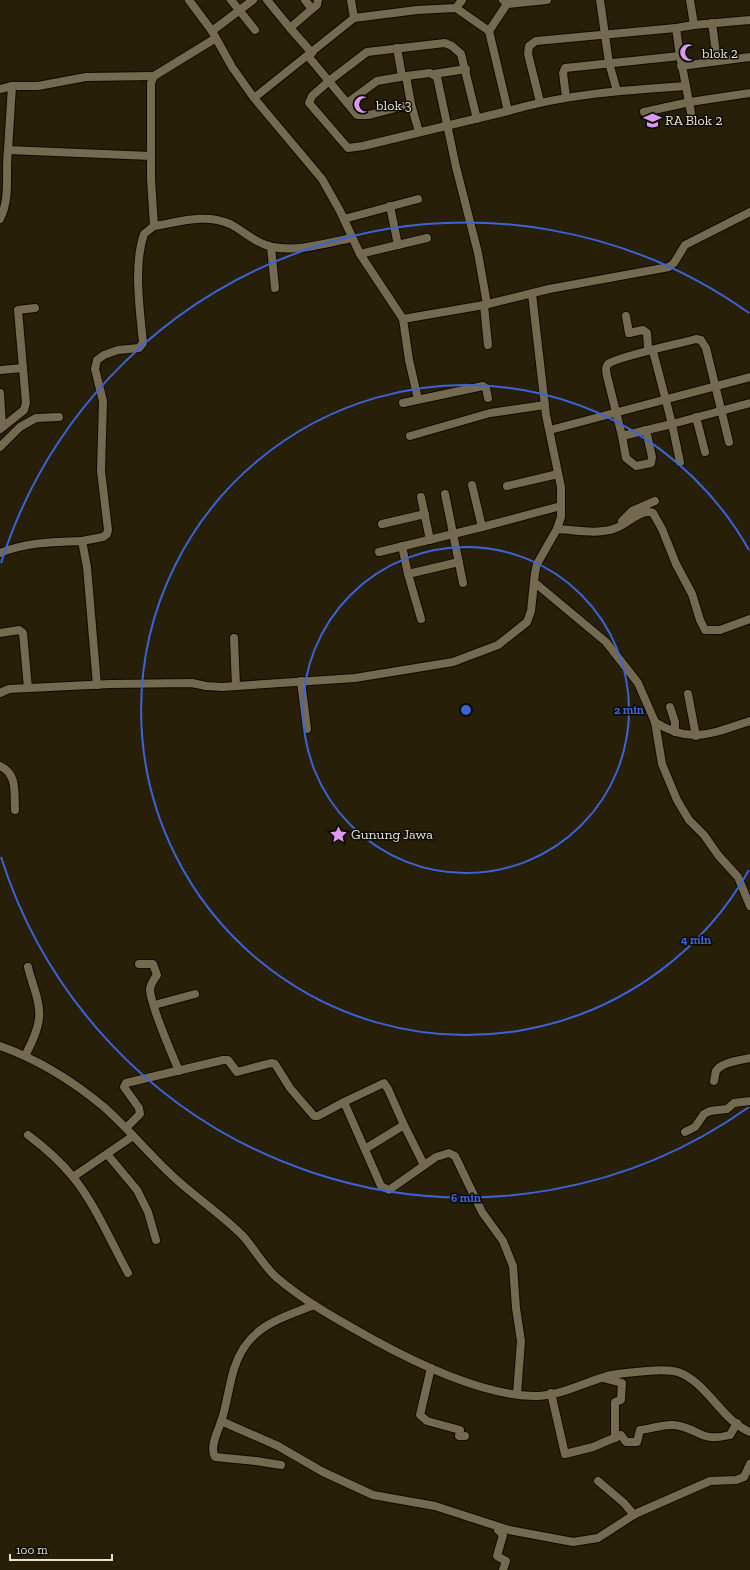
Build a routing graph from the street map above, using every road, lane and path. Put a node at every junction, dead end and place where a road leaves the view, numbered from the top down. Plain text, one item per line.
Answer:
1 (189, 0) edge
2 (231, 0) edge
3 (253, 0) edge
4 (267, 0) edge
5 (305, 0) edge
6 (318, 0) edge
7 (351, 0) edge
8 (462, 0) edge
9 (547, 0) edge
10 (600, 0) edge
11 (690, 0) edge
12 (505, 2) edge
13 (312, 8) junction
14 (456, 8) junction
15 (240, 11) junction
16 (354, 18) junction
17 (750, 20) edge
18 (712, 23) junction
19 (694, 25) junction
20 (290, 28) junction
21 (676, 28) junction
22 (255, 30) dead end
23 (489, 31) junction
24 (214, 34) junction
25 (606, 35) junction
26 (397, 48) junction
27 (310, 55) junction
28 (680, 56) junction
29 (750, 57) edge
30 (717, 60) junction
31 (609, 63) junction
32 (681, 66) junction
33 (466, 69) junction
34 (434, 74) junction
35 (154, 76) junction
36 (404, 76) junction
37 (329, 81) junction
38 (12, 86) junction
39 (686, 86) junction
40 (0, 89) edge
41 (617, 91) junction
42 (750, 93) edge
43 (566, 97) junction
44 (254, 98) junction
45 (540, 102) junction
46 (690, 102) junction
47 (347, 103) junction
48 (411, 104) junction
49 (508, 111) junction
50 (644, 112) dead end
51 (691, 113) dead end
52 (477, 118) junction
53 (447, 126) junction
54 (419, 132) junction
55 (8, 150) junction
56 (151, 156) junction
57 (418, 199) dead end
58 (390, 206) junction
59 (750, 212) edge
60 (0, 219) edge
61 (344, 219) junction
62 (154, 226) junction
63 (352, 238) junction
64 (427, 238) dead end
65 (398, 245) junction
66 (271, 247) junction
67 (360, 254) junction
68 (275, 288) dead end
69 (532, 294) junction
70 (485, 304) junction
71 (35, 308) dead end
72 (626, 316) dead end
73 (403, 318) junction
74 (488, 345) dead end
75 (653, 351) junction
76 (23, 368) junction
77 (0, 370) edge
78 (750, 377) edge
79 (715, 386) junction
80 (0, 393) edge
81 (488, 398) dead end
82 (418, 399) junction
83 (666, 400) junction
84 (403, 403) dead end
85 (750, 403) edge
86 (545, 405) junction
87 (722, 410) junction
88 (616, 413) junction
89 (59, 417) dead end
90 (696, 417) junction
91 (672, 424) junction
92 (1, 428) edge
93 (550, 430) junction
94 (646, 430) junction
95 (410, 436) dead end
96 (622, 436) junction
97 (729, 442) dead end
98 (0, 448) edge
99 (705, 452) dead end
100 (680, 462) dead end
101 (558, 474) junction
102 (472, 485) dead end
103 (507, 486) dead end
104 (445, 494) dead end
105 (421, 497) dead end
106 (655, 501) dead end
107 (561, 506) junction
108 (425, 514) junction
109 (382, 524) dead end
110 (482, 527) junction
111 (616, 528) junction
112 (557, 529) junction
113 (453, 534) junction
114 (430, 540) junction
115 (82, 541) junction
116 (402, 546) junction
117 (379, 552) dead end
118 (0, 553) edge
119 (459, 562) junction
120 (408, 574) junction
121 (534, 582) junction
122 (463, 583) dead end
123 (422, 619) dead end
124 (750, 619) edge
125 (0, 633) edge
126 (234, 638) dead end
127 (301, 681) junction
128 (97, 686) junction
129 (236, 686) junction
130 (28, 688) junction
131 (0, 693) edge
132 (688, 694) dead end
133 (670, 707) dead end
134 (750, 721) edge
135 (655, 722) junction
136 (307, 729) dead end
137 (676, 732) junction
138 (696, 736) junction
139 (0, 766) edge
140 (15, 810) dead end
141 (750, 906) edge
142 (139, 964) dead end
143 (28, 967) dead end
144 (196, 994) dead end
145 (154, 1005) junction
146 (0, 1046) edge
147 (25, 1056) junction
148 (750, 1058) edge
149 (179, 1071) junction
150 (714, 1081) dead end
151 (750, 1101) edge
152 (344, 1102) junction
153 (404, 1125) junction
154 (126, 1128) junction
155 (685, 1132) dead end
156 (28, 1135) dead end
157 (133, 1136) junction
158 (365, 1149) junction
159 (107, 1154) junction
160 (424, 1165) junction
161 (73, 1177) junction
162 (156, 1240) dead end
163 (128, 1273) dead end
164 (314, 1305) junction
165 (431, 1368) junction
166 (602, 1378) junction
167 (551, 1393) junction
168 (516, 1394) junction
169 (221, 1421) junction
170 (737, 1423) junction
171 (750, 1432) edge
172 (465, 1436) dead end
173 (615, 1438) junction
174 (750, 1464) edge
175 (282, 1465) dead end
176 (598, 1481) dead end
177 (634, 1515) junction
178 (499, 1527) junction
179 (504, 1570) edge

1 - 24 street
2 - 15 street
3 - 15 street
4 - 20 street
5 - 13 street
6 - 13 street
7 - 16 street
8 - 14 street
9 - 12 street
10 - 25 street
11 - 19 street
12 - 23 street
13 - 20 street
14 - 16 street
14 - 23 street
15 - 22 street
15 - 24 street
16 - 27 street
17 - 18 street
18 - 19 street
18 - 30 street
19 - 21 street
20 - 27 street
21 - 25 street
21 - 28 street
23 - 49 street
24 - 35 street
24 - 44 street
25 - 31 street
25 - 45 street
26 - 33 street
26 - 36 street
26 - 37 street
27 - 37 street
27 - 44 street
28 - 31 street
28 - 32 street
29 - 30 street
30 - 32 street
31 - 41 street
31 - 43 street
32 - 39 street
33 - 34 street
33 - 52 street
34 - 36 street
34 - 53 street
35 - 38 street
35 - 56 street
36 - 47 street
36 - 48 street
37 - 47 street
37 - 54 street
38 - 40 street
38 - 55 street
39 - 41 street
39 - 46 street
41 - 43 street
42 - 46 street
43 - 45 street
44 - 61 street
45 - 49 street
46 - 50 street
46 - 51 street
47 - 48 street
48 - 54 street
49 - 52 street
52 - 53 street
53 - 54 street
53 - 70 street
55 - 56 street
55 - 60 street
56 - 62 street
57 - 58 street
58 - 61 street
58 - 65 street
59 - 69 street
61 - 63 street
62 - 66 street
62 - 115 street
63 - 66 street
63 - 67 street
64 - 65 street
65 - 67 street
66 - 68 street
67 - 73 street
69 - 70 street
69 - 86 street
70 - 73 street
70 - 74 street
71 - 76 street
72 - 75 street
73 - 82 street
75 - 79 street
75 - 83 street
75 - 88 street
76 - 77 street
76 - 92 street
78 - 79 street
79 - 83 street
79 - 87 street
80 - 92 street
81 - 82 street
82 - 84 street
83 - 88 street
83 - 91 street
85 - 87 street
86 - 93 street
86 - 95 street
87 - 90 street
87 - 97 street
88 - 93 street
88 - 96 street
89 - 98 street
90 - 91 street
90 - 99 street
91 - 94 street
91 - 100 street
93 - 101 street
94 - 96 street
94 - 96 street
101 - 103 street
101 - 107 street
102 - 110 street
104 - 113 street
105 - 108 street
106 - 111 street
107 - 110 street
107 - 112 street
108 - 109 street
108 - 114 street
110 - 113 street
111 - 112 street
111 - 124 street
112 - 121 street
113 - 114 street
113 - 119 street
114 - 116 street
115 - 118 street
115 - 128 street
116 - 117 street
116 - 120 street
119 - 120 street
119 - 122 street
120 - 123 street
121 - 127 street
121 - 135 street
125 - 130 street
126 - 129 street
127 - 129 street
127 - 136 street
128 - 129 street
128 - 130 street
130 - 131 street
132 - 138 street
133 - 137 street
134 - 138 street
135 - 137 street
135 - 141 street
137 - 138 street
139 - 140 street
142 - 145 street
143 - 147 street
144 - 145 street
145 - 149 street
146 - 147 street
147 - 154 street
148 - 150 street
149 - 152 street
149 - 154 street
151 - 155 street
152 - 153 street
152 - 158 street
153 - 158 street
153 - 160 street
154 - 157 street
156 - 161 street
157 - 159 street
157 - 164 street
158 - 160 street
159 - 161 street
159 - 162 street
160 - 168 street
161 - 163 street
164 - 165 street
164 - 169 street
165 - 168 street
165 - 172 street
166 - 167 street
166 - 170 street
166 - 173 street
167 - 168 street
167 - 173 street
169 - 175 street
169 - 178 street
170 - 171 street
170 - 173 street
174 - 177 street
176 - 177 street
177 - 178 street
178 - 179 street

